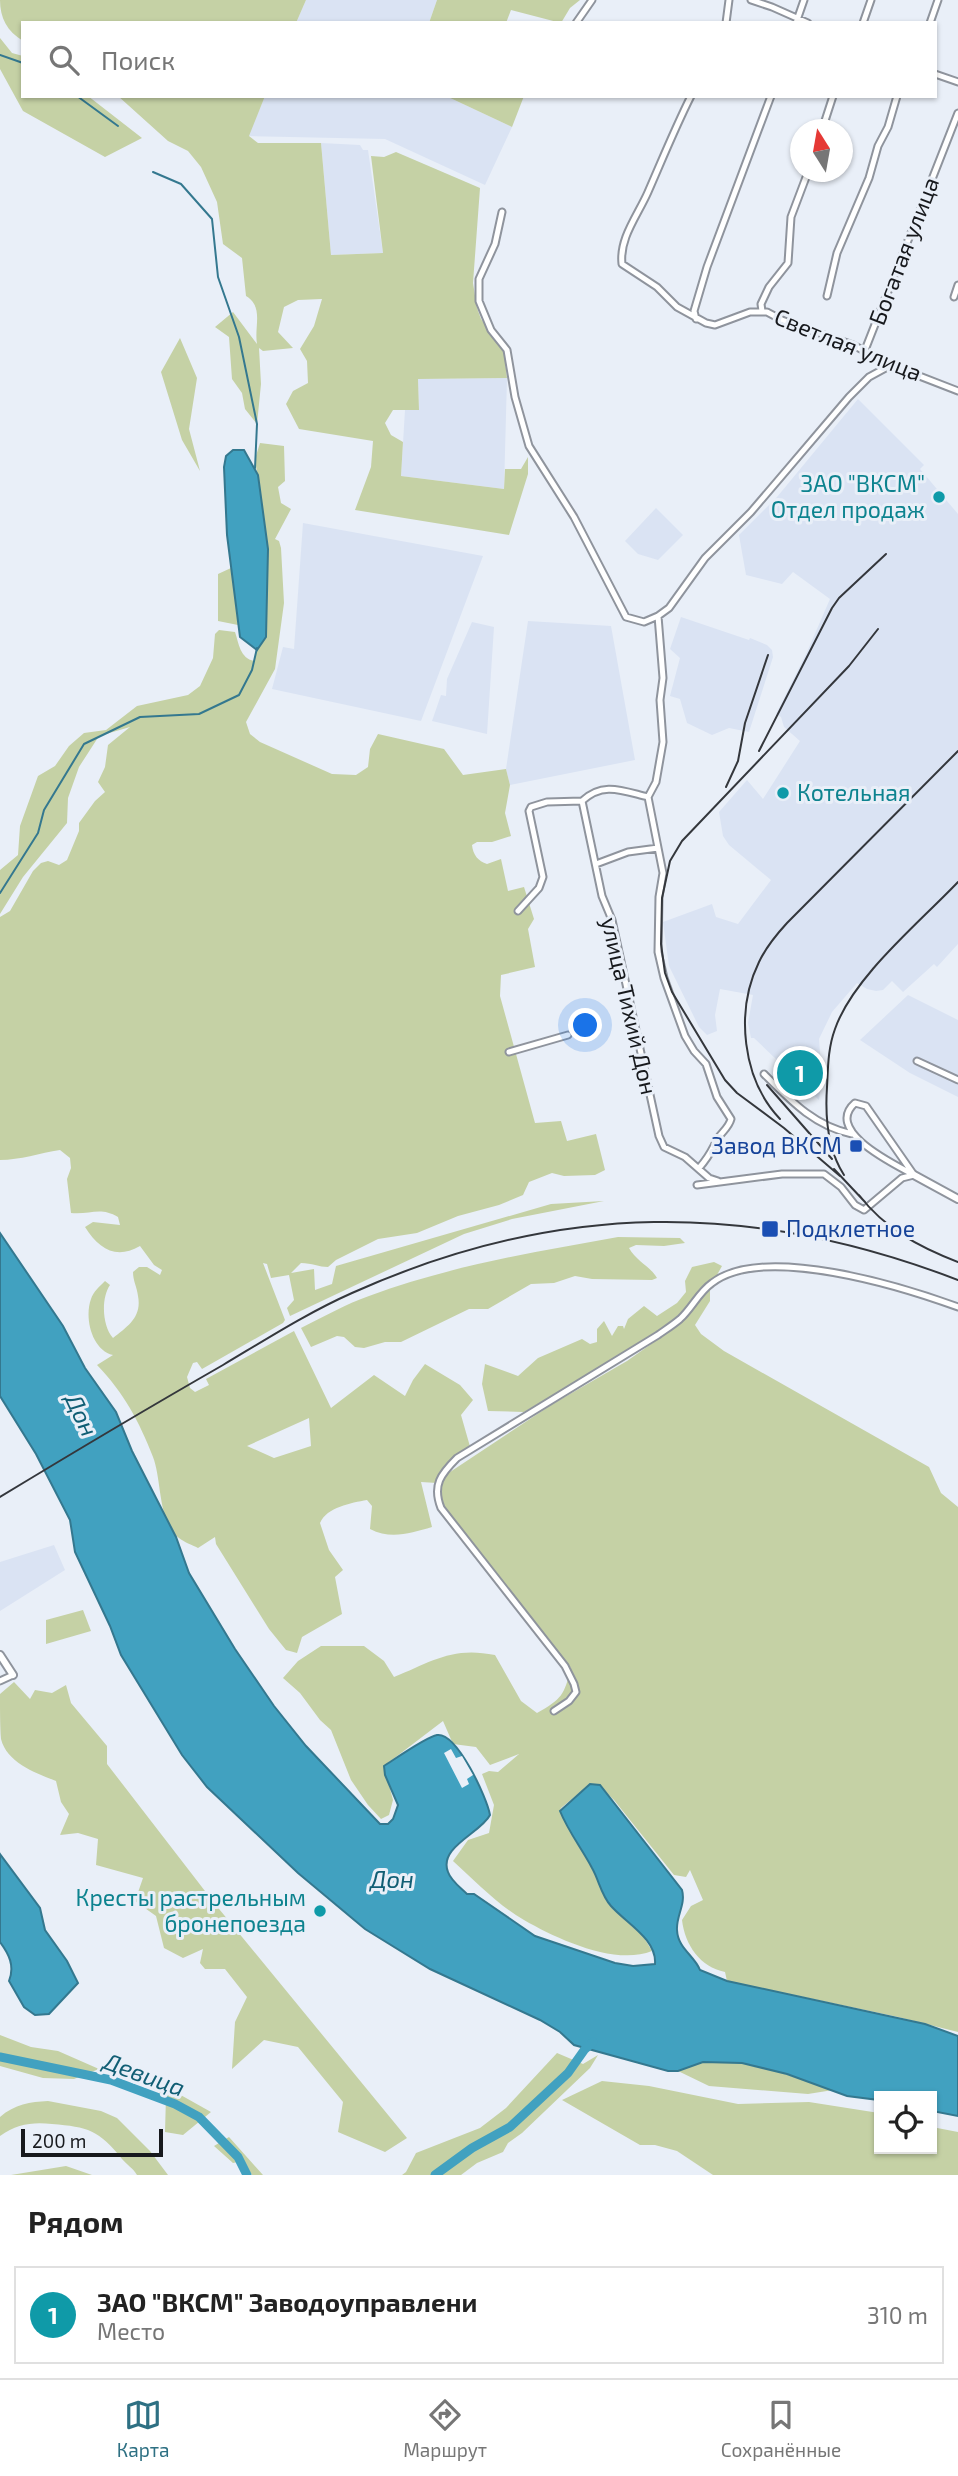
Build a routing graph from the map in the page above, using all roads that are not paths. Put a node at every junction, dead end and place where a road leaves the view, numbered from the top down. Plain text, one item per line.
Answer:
1 (592, 0) edge
2 (729, 0) edge
3 (751, 0) edge
4 (804, 0) edge
5 (871, 0) edge
6 (938, 1) edge
7 (577, 21) edge
8 (726, 21) edge
9 (797, 21) edge
10 (864, 21) edge
11 (931, 21) edge
12 (937, 75) edge
13 (958, 82) edge
14 (690, 98) edge
15 (770, 98) edge
16 (832, 98) edge
17 (896, 98) edge
18 (958, 113) edge
19 (826, 119) edge
20 (804, 182) edge
21 (502, 212) dead end
22 (958, 285) edge
23 (827, 296) dead end
24 (954, 297) dead end
25 (762, 311) junction
26 (696, 319) junction
27 (865, 350) junction
28 (891, 365) junction
29 (958, 391) edge
30 (658, 616) junction
31 (648, 797) junction
32 (582, 801) junction
33 (658, 848) junction
34 (596, 864) junction
35 (518, 911) dead end
36 (568, 1035) dead end
37 (509, 1052) dead end
38 (917, 1061) dead end
39 (764, 1074) dead end
40 (958, 1080) edge
41 (852, 1133) junction
42 (699, 1168) junction
43 (914, 1175) junction
44 (718, 1181) junction
45 (697, 1185) dead end
46 (958, 1199) edge
47 (958, 1307) edge
48 (0, 1656) edge
49 (13, 1675) joint
50 (0, 1681) edge
51 (554, 1711) dead end

1 - 7 street
2 - 8 street
3 - 9 street
4 - 9 street
5 - 10 street
6 - 11 street
12 - 13 street
14 - 26 street
15 - 26 street
16 - 19 street
17 - 23 street
18 - 27 street, Богатая улица
20 - 25 street
21 - 30 street
22 - 24 street
25 - 26 street, Светлая улица
25 - 27 street, Светлая улица
27 - 28 street, Светлая улица
28 - 29 street, Светлая улица
28 - 30 street
30 - 31 street
31 - 32 street
31 - 33 street
32 - 34 street, улица Тихий Дон
32 - 35 street
33 - 34 street
33 - 42 street
34 - 42 street, улица Тихий Дон
36 - 37 street
38 - 40 street
39 - 41 street
41 - 43 street
41 - 43 street
42 - 44 street, улица Тихий Дон
43 - 44 street
43 - 46 street
44 - 45 street
47 - 51 street
48 - 49 street
49 - 50 street

